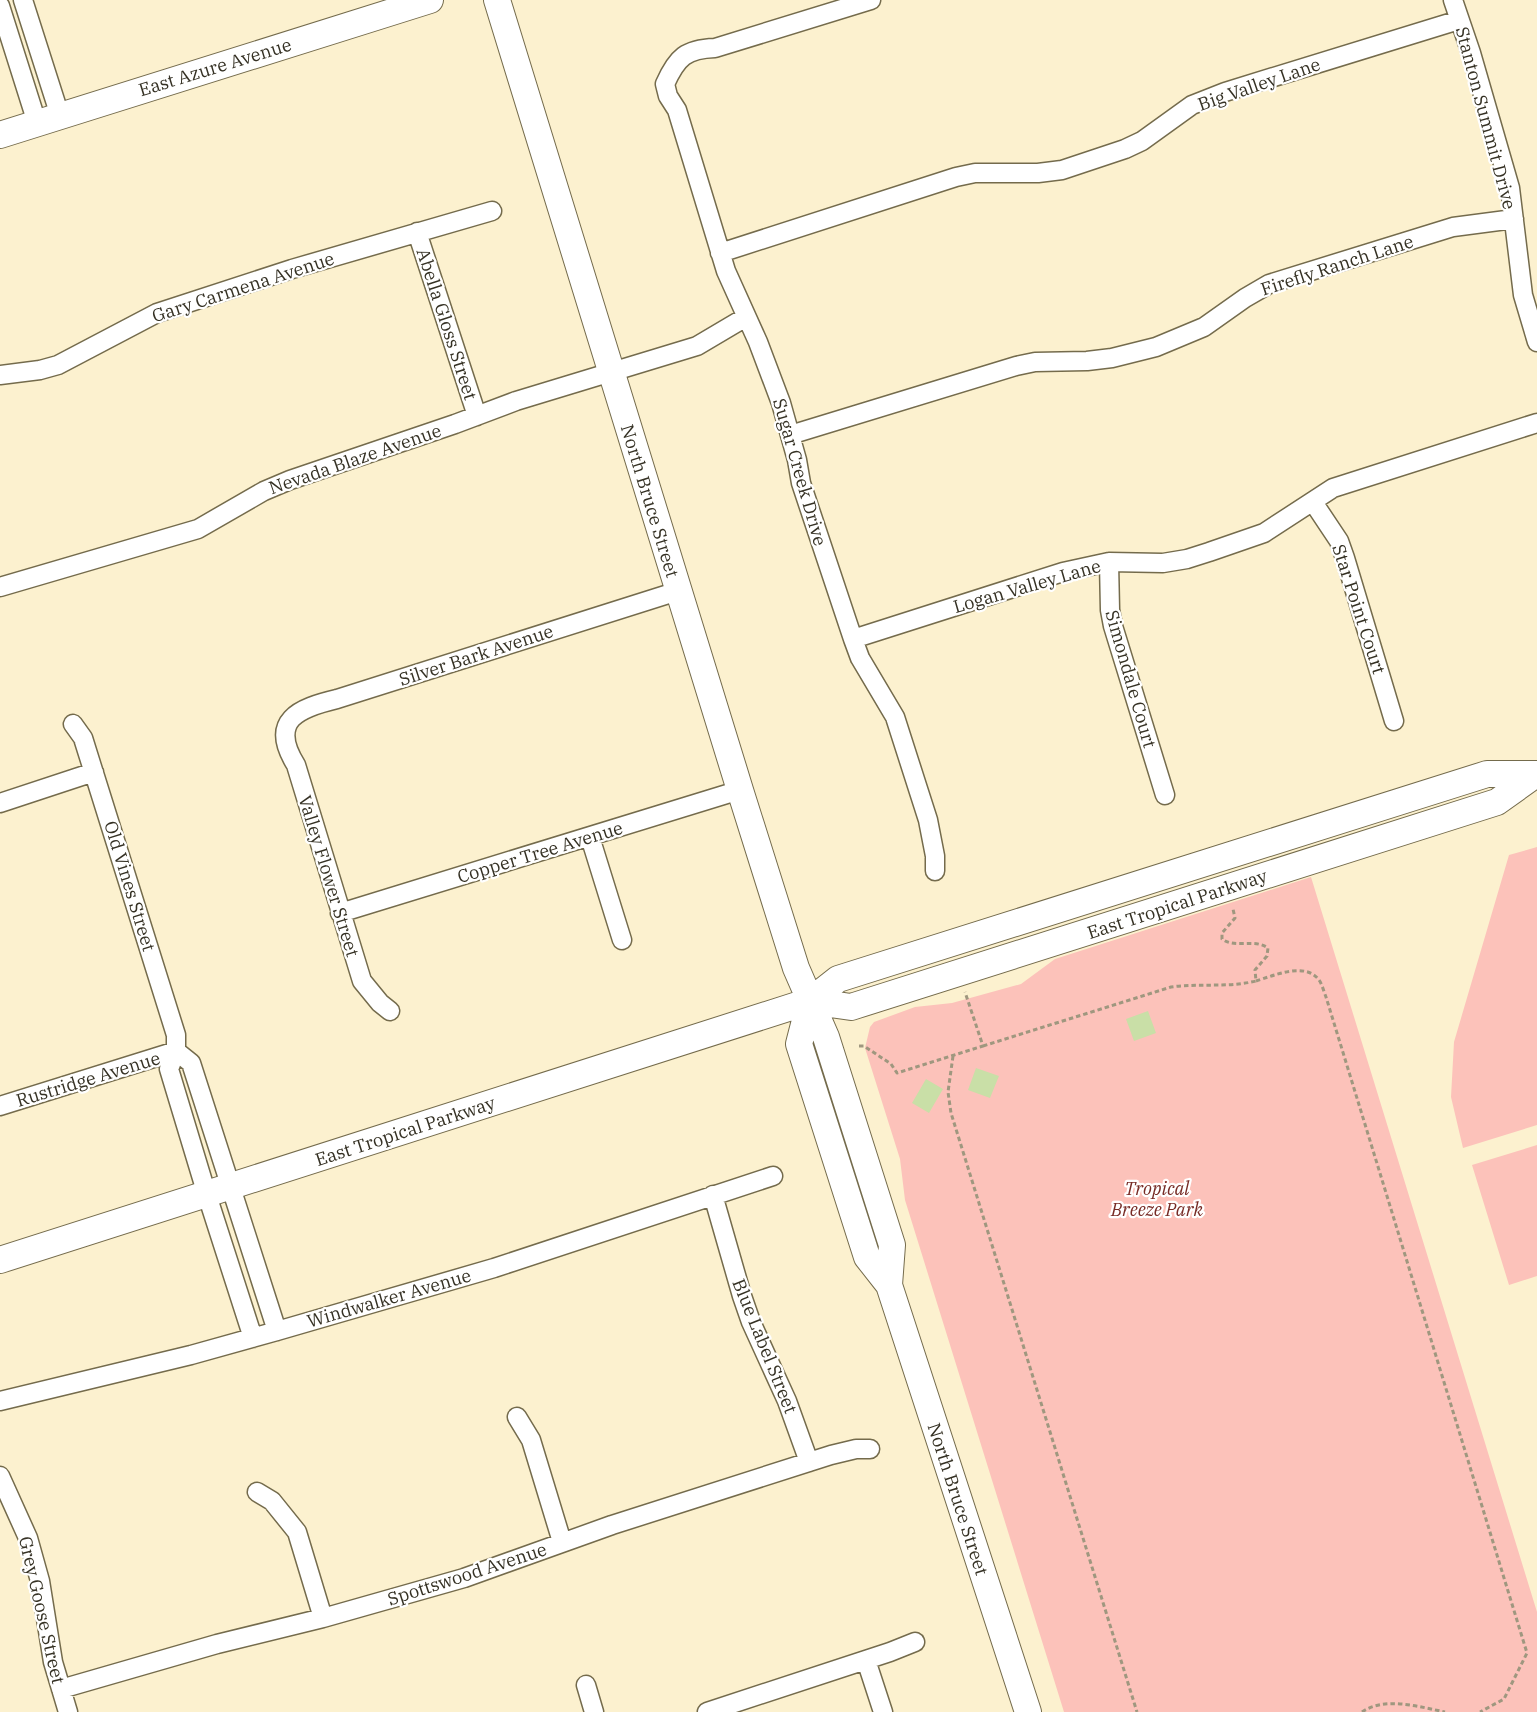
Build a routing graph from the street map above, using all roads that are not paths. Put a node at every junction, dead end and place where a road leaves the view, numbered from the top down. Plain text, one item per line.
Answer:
1 (23, 0) edge
2 (430, 0) edge
3 (497, 0) edge
4 (871, 0) edge
5 (1454, 0) edge
6 (0, 6) edge
7 (1459, 20) junction
8 (48, 120) junction
9 (0, 135) edge
10 (492, 211) dead end
11 (1514, 219) junction
12 (417, 232) junction
13 (720, 253) junction
14 (746, 317) junction
15 (1534, 320) edge
16 (1537, 342) edge
17 (610, 371) junction
18 (0, 375) edge
19 (477, 416) junction
20 (1537, 423) edge
21 (790, 435) junction
22 (1312, 502) junction
23 (1109, 562) junction
24 (0, 587) edge
25 (678, 591) junction
26 (853, 639) junction
27 (1394, 721) dead end
28 (74, 724) dead end
29 (286, 733) joint
30 (94, 772) junction
31 (1536, 774) edge
32 (740, 790) junction
33 (1165, 795) dead end
34 (0, 803) edge
35 (590, 837) junction
36 (935, 871) dead end
37 (340, 913) junction
38 (621, 940) dead end
39 (810, 1001) junction
40 (390, 1011) dead end
41 (176, 1051) junction
42 (0, 1105) edge
43 (773, 1176) dead end
44 (219, 1191) junction
45 (712, 1195) junction
46 (0, 1260) edge
47 (277, 1331) junction
48 (253, 1338) junction
49 (0, 1401) edge
50 (517, 1417) dead end
51 (870, 1449) dead end
52 (809, 1462) junction
53 (0, 1476) edge
54 (257, 1492) dead end
55 (562, 1542) junction
56 (323, 1618) junction
57 (915, 1642) dead end
58 (866, 1660) junction
59 (586, 1685) dead end
60 (61, 1689) junction
61 (68, 1712) edge
62 (594, 1712) edge
63 (707, 1712) edge
64 (883, 1712) edge
65 (1028, 1712) edge

1 - 8 street
2 - 8 main road, East Azure Avenue
3 - 17 main road, North Bruce Street
4 - 13 street, Sugar Creek Drive
5 - 7 street, Stanton Summit Drive
6 - 8 street
7 - 11 street, Stanton Summit Drive
7 - 13 street, Big Valley Lane
8 - 9 main road, East Azure Avenue
10 - 12 street, Gary Carmena Avenue
11 - 15 street, Stanton Summit Drive
11 - 21 street, Firefly Ranch Lane
12 - 18 street, Gary Carmena Avenue
12 - 19 street, Abella Gloss Street
13 - 14 street, Sugar Creek Drive
14 - 17 street, Nevada Blaze Avenue
14 - 21 street, Sugar Creek Drive
15 - 16 street, Stanton Summit Drive
17 - 19 street, Nevada Blaze Avenue
17 - 25 main road, North Bruce Street
19 - 24 street, Nevada Blaze Avenue
20 - 22 street, Logan Valley Lane
21 - 26 street, Sugar Creek Drive
22 - 23 street, Logan Valley Lane
22 - 27 street, Star Point Court
23 - 26 street, Logan Valley Lane
23 - 33 street, Simondale Court
25 - 29 street, Silver Bark Avenue
25 - 32 main road, North Bruce Street
26 - 36 street, Sugar Creek Drive
28 - 30 street, Old Vines Street
29 - 37 street, Valley Flower Street
30 - 34 street
30 - 41 street, Old Vines Street
31 - 39 main road, East Tropical Parkway
31 - 39 main road, East Tropical Parkway
32 - 35 street, Copper Tree Avenue
32 - 39 main road, North Bruce Street
35 - 37 street, Copper Tree Avenue
35 - 38 street
37 - 40 street, Valley Flower Street
39 - 44 main road, East Tropical Parkway
39 - 65 main road, North Bruce Street
41 - 42 street, Rustridge Avenue
41 - 44 street, Old Vines Street
41 - 44 street, Old Vines Street
43 - 45 street, Windwalker Avenue
44 - 46 main road, East Tropical Parkway
44 - 47 street, Old Vines Street
44 - 48 street, Old Vines Street
45 - 47 street, Windwalker Avenue
45 - 52 street, Blue Label Street
47 - 48 street, Windwalker Avenue
48 - 49 street, Windwalker Avenue
50 - 55 street
51 - 52 street, Spottswood Avenue
52 - 55 street, Spottswood Avenue
53 - 60 street, Grey Goose Street
54 - 56 street
55 - 56 street, Spottswood Avenue
56 - 60 street, Spottswood Avenue
57 - 58 street
58 - 63 street
58 - 64 street
59 - 62 street
60 - 61 street, Grey Goose Street

